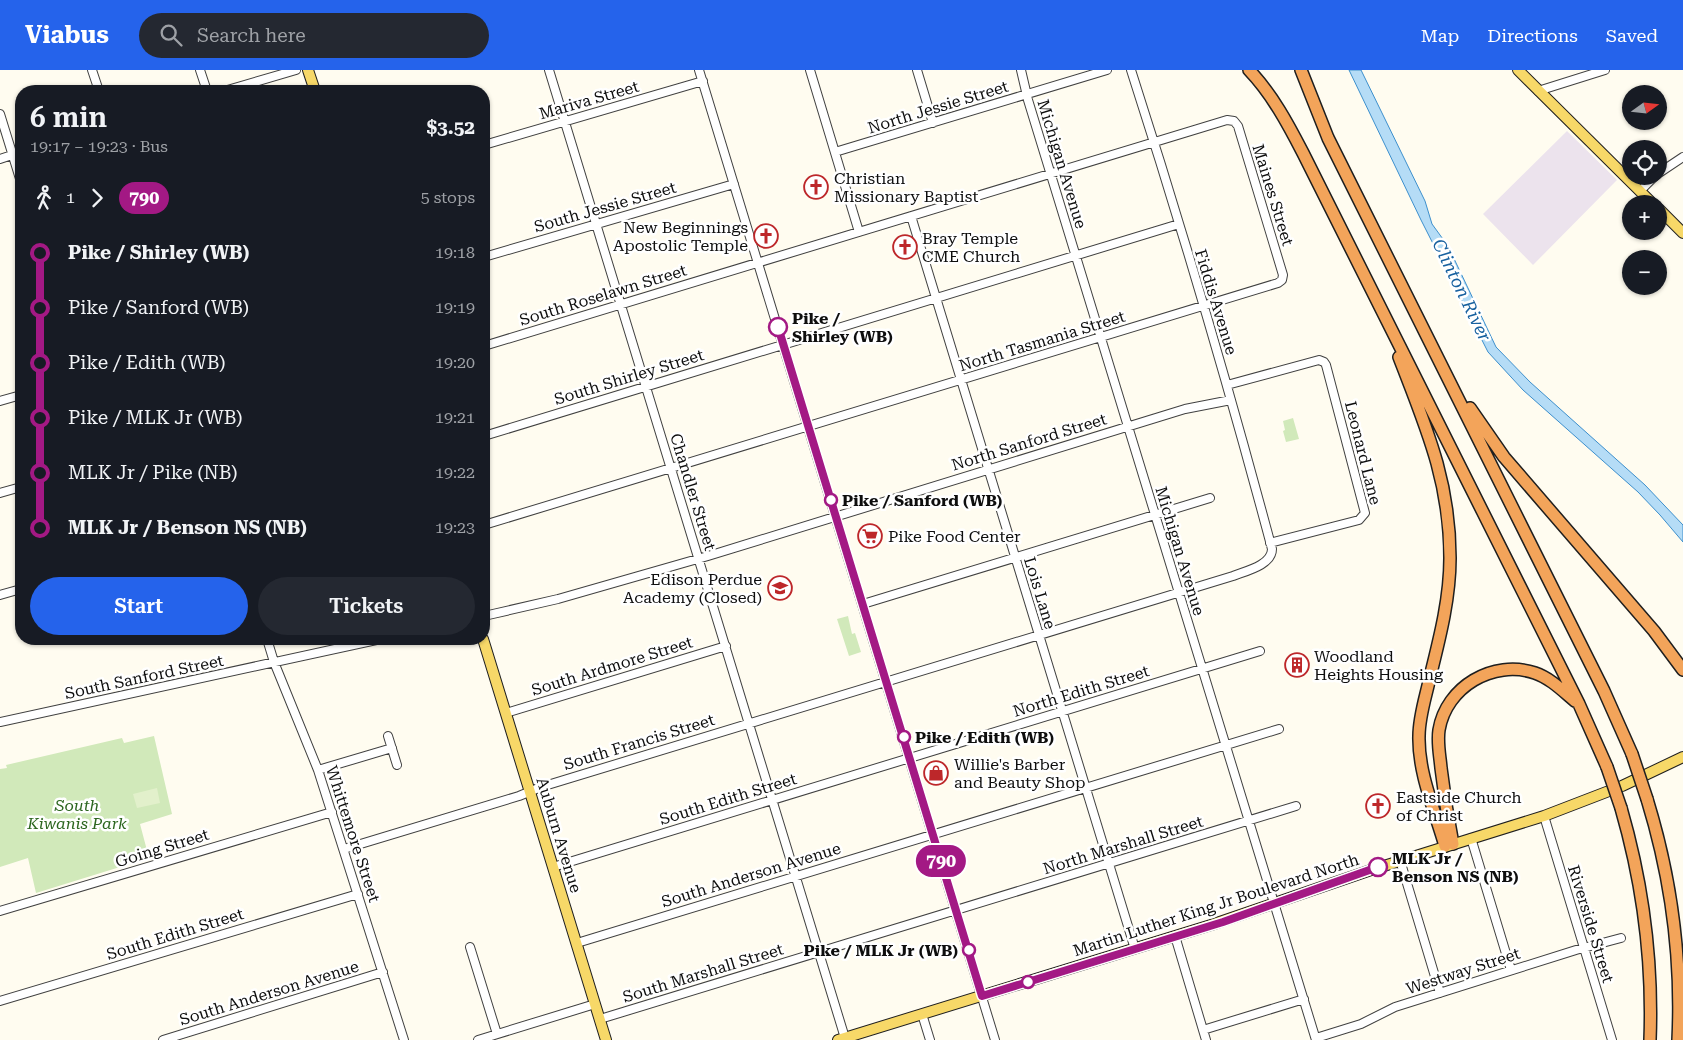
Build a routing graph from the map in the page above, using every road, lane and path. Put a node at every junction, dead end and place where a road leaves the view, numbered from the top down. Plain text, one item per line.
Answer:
1 (92, 70) edge
2 (200, 70) edge
3 (296, 70) edge
4 (308, 70) edge
5 (549, 70) edge
6 (700, 70) edge
7 (810, 70) edge
8 (917, 70) edge
9 (1021, 70) edge
10 (1107, 70) edge
11 (1131, 70) edge
12 (1249, 70) edge
13 (1301, 70) edge
14 (1518, 70) edge
15 (1605, 70) edge
16 (703, 81) junction
17 (97, 85) edge
18 (205, 85) edge
19 (245, 85) edge
20 (313, 85) edge
21 (1538, 91) junction
22 (1027, 94) junction
23 (0, 114) edge
24 (1232, 120) joint
25 (565, 121) junction
26 (933, 123) junction
27 (1154, 142) junction
28 (490, 143) edge
29 (835, 152) junction
30 (13, 155) junction
31 (0, 158) edge
32 (1683, 158) edge
33 (15, 162) edge
34 (1667, 168) edge
35 (1050, 173) junction
36 (734, 184) junction
37 (1646, 185) edge
38 (1640, 191) junction
39 (1644, 195) edge
40 (911, 216) junction
41 (1667, 217) edge
42 (596, 224) junction
43 (1179, 224) junction
44 (859, 232) junction
45 (1683, 233) edge
46 (490, 255) edge
47 (1075, 255) junction
48 (758, 262) junction
49 (1282, 280) joint
50 (1370, 286) junction
51 (936, 298) junction
52 (621, 304) junction
53 (1204, 306) junction
54 (1101, 338) junction
55 (490, 344) edge
56 (783, 344) junction
57 (961, 380) junction
58 (1449, 380) junction
59 (646, 386) junction
60 (1227, 386) junction
61 (15, 397) edge
62 (1231, 400) junction
63 (0, 401) edge
64 (1128, 426) junction
65 (808, 427) junction
66 (490, 434) edge
67 (671, 468) junction
68 (988, 469) junction
69 (15, 489) edge
70 (0, 493) edge
71 (1210, 498) dead end
72 (1155, 515) junction
73 (836, 516) junction
74 (490, 523) edge
75 (1270, 543) junction
76 (1015, 557) junction
77 (698, 558) junction
78 (15, 591) edge
79 (1179, 592) junction
80 (0, 595) edge
81 (863, 604) junction
82 (490, 615) edge
83 (1039, 635) junction
84 (269, 645) edge
85 (348, 645) edge
86 (485, 645) edge
87 (726, 646) junction
88 (1260, 651) dead end
89 (274, 662) junction
90 (1202, 668) junction
91 (1683, 670) edge
92 (886, 681) junction
93 (1579, 704) junction
94 (1062, 711) junction
95 (506, 713) junction
96 (0, 722) edge
97 (750, 723) junction
98 (1279, 729) dead end
99 (388, 736) dead end
100 (1226, 745) junction
101 (392, 748) junction
102 (1683, 757) edge
103 (910, 758) junction
104 (397, 765) dead end
105 (318, 770) junction
106 (1086, 788) junction
107 (530, 791) junction
108 (773, 800) junction
109 (1296, 806) dead end
110 (332, 812) junction
111 (1544, 816) junction
112 (1249, 821) junction
113 (933, 834) junction
114 (1471, 838) junction
115 (1449, 845) junction
116 (344, 849) junction
117 (1400, 860) junction
118 (1109, 864) junction
119 (553, 866) junction
120 (796, 876) junction
121 (358, 894) junction
122 (1274, 904) junction
123 (956, 910) junction
124 (0, 911) edge
125 (1176, 936) junction
126 (1620, 938) dead end
127 (577, 943) junction
128 (470, 947) dead end
129 (1584, 948) junction
130 (1135, 949) junction
131 (820, 952) junction
132 (1511, 970) junction
133 (383, 972) junction
134 (1440, 993) junction
135 (982, 996) junction
136 (1304, 999) junction
137 (0, 1001) edge
138 (596, 1004) junction
139 (922, 1014) junction
140 (600, 1019) junction
141 (1203, 1030) junction
142 (497, 1034) junction
143 (842, 1039) edge
144 (1316, 1039) edge
145 (163, 1040) edge
146 (404, 1040) edge
147 (478, 1040) edge
148 (606, 1040) edge
149 (930, 1040) edge
150 (995, 1040) edge
151 (1206, 1040) edge
152 (1612, 1040) edge
153 (1650, 1040) edge
154 (1678, 1040) edge

1 - 17 street
2 - 18 street
3 - 19 street
4 - 20 main road
5 - 25 street, Chandler Street
6 - 16 street
7 - 29 street
8 - 26 street
9 - 22 street, Michigan Avenue
10 - 22 street, North Jessie Street
11 - 27 street, Fiddis Avenue
12 - 50 highway
13 - 58 highway
14 - 21 main road
15 - 21 street
16 - 25 street, Mariva Street
16 - 36 street
21 - 38 main road
22 - 26 street, North Jessie Street
22 - 35 street, Michigan Avenue
23 - 30 street
24 - 27 street, South Roselawn Street
24 - 49 street, Maines Street
25 - 28 street, Mariva Street
25 - 42 street, Chandler Street
26 - 29 street, North Jessie Street
27 - 35 street, South Roselawn Street
27 - 43 street, Fiddis Avenue
29 - 44 street
30 - 31 street
30 - 33 street
32 - 34 street
35 - 40 street, South Roselawn Street
35 - 47 street, Michigan Avenue
36 - 42 street, South Jessie Street
36 - 48 street
37 - 38 street
38 - 39 main road
40 - 44 street, South Roselawn Street
40 - 51 street, Lois Lane
41 - 45 main road
42 - 46 street, South Jessie Street
42 - 52 street, Chandler Street
43 - 47 street, South Shirley Street
43 - 53 street, Fiddis Avenue
44 - 48 street, South Roselawn Street
47 - 51 street, South Shirley Street
47 - 54 street, Michigan Avenue
48 - 52 street, South Roselawn Street
48 - 56 street
49 - 53 street, North Tasmania Street
50 - 93 highway
50 - 115 highway
51 - 56 street, South Shirley Street
51 - 57 street, Lois Lane
52 - 55 street, South Roselawn Street
52 - 59 street, Chandler Street
53 - 54 street, North Tasmania Street
53 - 60 street, Fiddis Avenue
54 - 57 street, North Tasmania Street
54 - 64 street, Michigan Avenue
56 - 59 street, South Shirley Street
56 - 65 street
57 - 65 street, North Tasmania Street
57 - 68 street, Lois Lane
58 - 91 highway
58 - 154 highway, bridge
59 - 66 street, South Shirley Street
59 - 67 street, Chandler Street
60 - 62 street, Fiddis Avenue
60 - 75 street, Leonard Lane
61 - 63 street
62 - 64 street, North Sanford Street
62 - 75 street, Fiddis Avenue
64 - 68 street, North Sanford Street
64 - 72 street, Michigan Avenue
65 - 67 street, North Tasmania Street
65 - 73 street
67 - 74 street, North Tasmania Street
67 - 77 street, Chandler Street
68 - 73 street, North Sanford Street
68 - 76 street, Lois Lane
69 - 70 street
71 - 72 street
72 - 76 street
72 - 79 street, Michigan Avenue
73 - 77 street
73 - 81 street
75 - 79 street, South Francis Street
76 - 81 street
76 - 83 street, Lois Lane
77 - 82 street
77 - 87 street, Chandler Street
78 - 80 street
79 - 83 street, South Francis Street
79 - 90 street, Michigan Avenue
81 - 92 street
83 - 92 street, South Francis Street
83 - 94 street, Lois Lane
84 - 89 street, Whittemore Street
85 - 89 street, South Sanford Street
86 - 95 main road, Auburn Avenue
87 - 95 street, South Ardmore Street
87 - 97 street, Chandler Street
88 - 90 street, North Edith Street
89 - 96 street, South Sanford Street
89 - 105 street, Whittemore Street
90 - 94 street, North Edith Street
90 - 100 street, Michigan Avenue
92 - 97 street, South Francis Street
92 - 103 street
93 - 115 highway
93 - 153 highway, bridge
94 - 103 street, North Edith Street
94 - 106 street, Lois Lane
95 - 107 main road, Auburn Avenue
97 - 107 street, South Francis Street
97 - 108 street, Chandler Street
98 - 100 street, South Anderson Avenue
99 - 101 street
100 - 106 street, South Anderson Avenue
100 - 112 street, Michigan Avenue
101 - 104 street
101 - 105 street
102 - 111 main road, Martin Luther King Jr Boulevard North
103 - 108 street, South Edith Street
103 - 113 street
105 - 110 street, Whittemore Street
106 - 113 street, South Anderson Avenue
106 - 118 street, Lois Lane
107 - 116 street, South Francis Street
107 - 119 main road, Auburn Avenue
108 - 119 street, South Edith Street
108 - 120 street, Chandler Street
109 - 112 street, North Marshall Street
110 - 116 street, Whittemore Street
110 - 124 street, Going Street
111 - 114 main road, Martin Luther King Jr Boulevard North
111 - 129 street, Riverside Street
112 - 118 street, North Marshall Street
112 - 122 street, Michigan Avenue
113 - 120 street, South Anderson Avenue
113 - 123 street
114 - 115 main road, Martin Luther King Jr Boulevard North
114 - 132 street
115 - 117 main road, Martin Luther King Jr Boulevard North
116 - 121 street, Whittemore Street
117 - 122 main road, Martin Luther King Jr Boulevard North
117 - 134 street
118 - 123 street, North Marshall Street
118 - 130 street, Lois Lane
119 - 127 main road, Auburn Avenue
120 - 127 street, South Anderson Avenue
120 - 131 street, Chandler Street
121 - 133 street, Whittemore Street
121 - 137 street, South Edith Street
122 - 125 main road, Martin Luther King Jr Boulevard North
122 - 136 street, Michigan Avenue
123 - 131 street, South Marshall Street
123 - 135 street
125 - 130 main road, Martin Luther King Jr Boulevard North
125 - 141 street
126 - 129 street, Westway Street
127 - 138 main road, Auburn Avenue
128 - 142 street
129 - 132 street, Westway Street
129 - 152 street, Riverside Street
130 - 135 main road, Martin Luther King Jr Boulevard North
131 - 140 street, South Marshall Street
131 - 143 street, Chandler Street
132 - 134 street, Westway Street
133 - 145 street, South Anderson Avenue
133 - 146 street, Whittemore Street
134 - 144 street, Westway Street
135 - 139 main road, Martin Luther King Jr Boulevard North
135 - 150 street
136 - 141 street
136 - 144 street, Michigan Avenue
138 - 140 main road, Auburn Avenue
138 - 142 street
139 - 143 main road, Martin Luther King Jr Boulevard North
139 - 149 street
140 - 148 main road, Auburn Avenue
141 - 151 street
142 - 147 street

